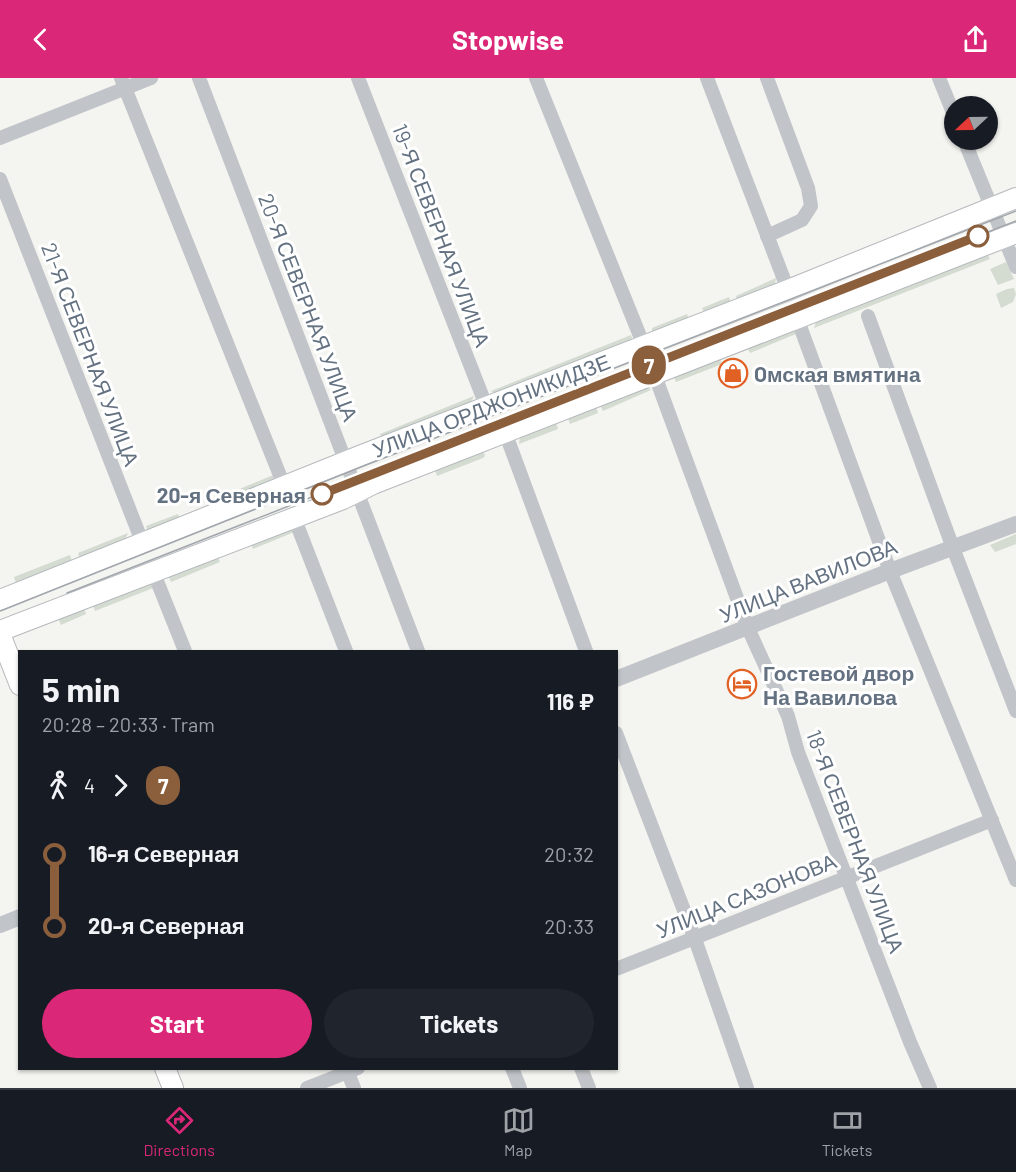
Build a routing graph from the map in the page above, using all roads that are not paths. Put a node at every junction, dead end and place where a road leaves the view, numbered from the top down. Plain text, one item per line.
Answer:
1 (151, 78) edge
2 (199, 78) edge
3 (358, 78) edge
4 (536, 78) edge
5 (707, 78) edge
6 (767, 78) edge
7 (939, 78) edge
8 (123, 83) edge
9 (946, 96) edge
10 (0, 138) edge
11 (968, 150) edge
12 (0, 179) edge
13 (1016, 198) edge
14 (992, 207) junction
15 (767, 236) junction
16 (1010, 236) edge
17 (1016, 267) edge
18 (788, 290) junction
19 (868, 316) dead end
20 (798, 318) junction
21 (644, 346) junction
22 (654, 374) junction
23 (487, 408) junction
24 (505, 432) junction
25 (346, 462) junction
26 (285, 488) junction
27 (357, 493) junction
28 (294, 517) junction
29 (1016, 524) edge
30 (143, 544) junction
31 (953, 548) junction
32 (153, 571) junction
33 (890, 571) junction
34 (0, 600) edge
35 (748, 628) junction
36 (0, 632) edge
37 (185, 650) edge
38 (346, 650) edge
39 (418, 650) edge
40 (586, 650) edge
41 (618, 678) edge
42 (18, 680) edge
43 (1016, 711) edge
44 (618, 737) edge
45 (992, 820) junction
46 (846, 878) junction
47 (1016, 880) edge
48 (18, 918) edge
49 (0, 925) edge
50 (695, 939) junction
51 (618, 968) edge
52 (166, 1070) edge
53 (348, 1070) edge
54 (350, 1070) edge
55 (513, 1070) edge
56 (582, 1070) edge
57 (173, 1088) edge
58 (308, 1088) edge
59 (354, 1088) edge
60 (519, 1088) edge
61 (589, 1088) edge
62 (747, 1088) edge
63 (930, 1088) edge

1 - 8 street
2 - 25 street, 20-Я СЕВЕРНАЯ УЛИЦА
3 - 23 street, 19-Я СЕВЕРНАЯ УЛИЦА
4 - 21 street
5 - 15 street
6 - 15 street
7 - 9 street
8 - 10 street
8 - 26 street
11 - 14 street
12 - 30 street, 21-Я СЕВЕРНАЯ УЛИЦА
13 - 14 main road, УЛИЦА ОРДЖОНИКИДЗЕ
14 - 16 street
14 - 18 main road, УЛИЦА ОРДЖОНИКИДЗЕ
15 - 18 street
16 - 17 street
16 - 20 main road, УЛИЦА ОРДЖОНИКИДЗЕ
18 - 21 main road, УЛИЦА ОРДЖОНИКИДЗЕ
19 - 31 street
20 - 22 main road, УЛИЦА ОРДЖОНИКИДЗЕ
20 - 33 street
21 - 23 main road, УЛИЦА ОРДЖОНИКИДЗЕ
22 - 24 main road, УЛИЦА ОРДЖОНИКИДЗЕ
22 - 35 street, 18-Я СЕВЕРНАЯ УЛИЦА
23 - 25 main road, УЛИЦА ОРДЖОНИКИДЗЕ
24 - 27 main road, УЛИЦА ОРДЖОНИКИДЗЕ
24 - 40 street
25 - 26 main road, УЛИЦА ОРДЖОНИКИДЗЕ
25 - 27 street, 20-Я СЕВЕРНАЯ УЛИЦА
26 - 30 main road, УЛИЦА ОРДЖОНИКИДЗЕ
27 - 28 main road, УЛИЦА ОРДЖОНИКИДЗЕ
27 - 39 street, 20-Я СЕВЕРНАЯ УЛИЦА
28 - 32 main road, УЛИЦА ОРДЖОНИКИДЗЕ
28 - 38 street
29 - 31 street, УЛИЦА ВАВИЛОВА
30 - 34 main road, УЛИЦА ОРДЖОНИКИДЗЕ
31 - 33 street, УЛИЦА ВАВИЛОВА
31 - 43 street
32 - 36 main road, УЛИЦА ОРДЖОНИКИДЗЕ
32 - 37 street
33 - 35 street, УЛИЦА ВАВИЛОВА
33 - 45 street
35 - 41 street, УЛИЦА ВАВИЛОВА
35 - 46 street, 18-Я СЕВЕРНАЯ УЛИЦА
36 - 42 main road
44 - 50 street
45 - 46 street, УЛИЦА САЗОНОВА
45 - 47 street
46 - 50 street, УЛИЦА САЗОНОВА
46 - 63 street, 18-Я СЕВЕРНАЯ УЛИЦА
48 - 49 street
50 - 51 street, УЛИЦА САЗОНОВА
50 - 62 street
52 - 57 main road
53 - 58 street
54 - 59 street
55 - 60 street
56 - 61 street

